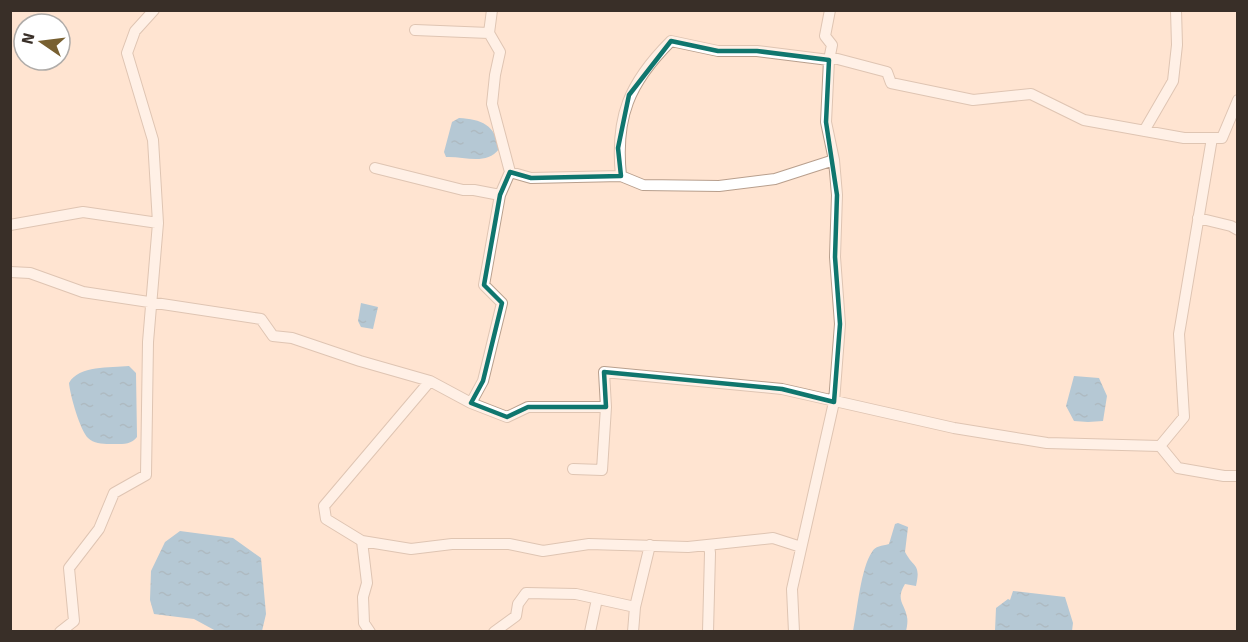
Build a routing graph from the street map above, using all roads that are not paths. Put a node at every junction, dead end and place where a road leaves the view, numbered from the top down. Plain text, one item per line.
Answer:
1 (154, 10) edge
2 (492, 10) edge
3 (830, 10) edge
4 (1176, 10) edge
5 (415, 30) dead end
6 (489, 33) junction
7 (830, 58) junction
8 (1238, 100) edge
9 (1144, 131) junction
10 (1212, 138) junction
11 (834, 160) junction
12 (375, 168) dead end
13 (510, 172) junction
14 (621, 176) junction
15 (500, 195) junction
16 (1198, 218) junction
17 (158, 223) junction
18 (10, 225) edge
19 (1238, 230) edge
20 (10, 272) edge
21 (152, 302) junction
22 (430, 381) junction
23 (834, 402) junction
24 (471, 403) junction
25 (606, 407) junction
26 (1160, 446) junction
27 (573, 470) dead end
28 (1238, 476) edge
29 (362, 541) junction
30 (709, 544) junction
31 (650, 545) junction
32 (801, 548) junction
33 (597, 599) junction
34 (635, 607) junction
35 (60, 632) edge
36 (370, 632) edge
37 (494, 632) edge
38 (591, 632) edge
39 (633, 632) edge
40 (708, 632) edge
41 (794, 632) edge

1 - 17 street
2 - 6 street
3 - 7 street
4 - 9 street
5 - 6 street
6 - 13 street
7 - 9 street
7 - 11 street
7 - 14 street
8 - 10 street
9 - 10 street
10 - 16 street
11 - 14 street
11 - 23 street
12 - 15 street
13 - 14 street
13 - 15 street
15 - 24 street
16 - 19 street
16 - 26 street
17 - 18 street
17 - 21 street
20 - 21 street
21 - 22 street
21 - 35 street
22 - 24 street
22 - 29 street
23 - 25 street
23 - 26 street
23 - 32 street
24 - 25 street
25 - 27 street
26 - 28 street
29 - 31 street
29 - 36 street
30 - 31 street
30 - 32 street
30 - 40 street
31 - 34 street
32 - 41 street
33 - 34 street
33 - 37 street
33 - 38 street
34 - 39 street

